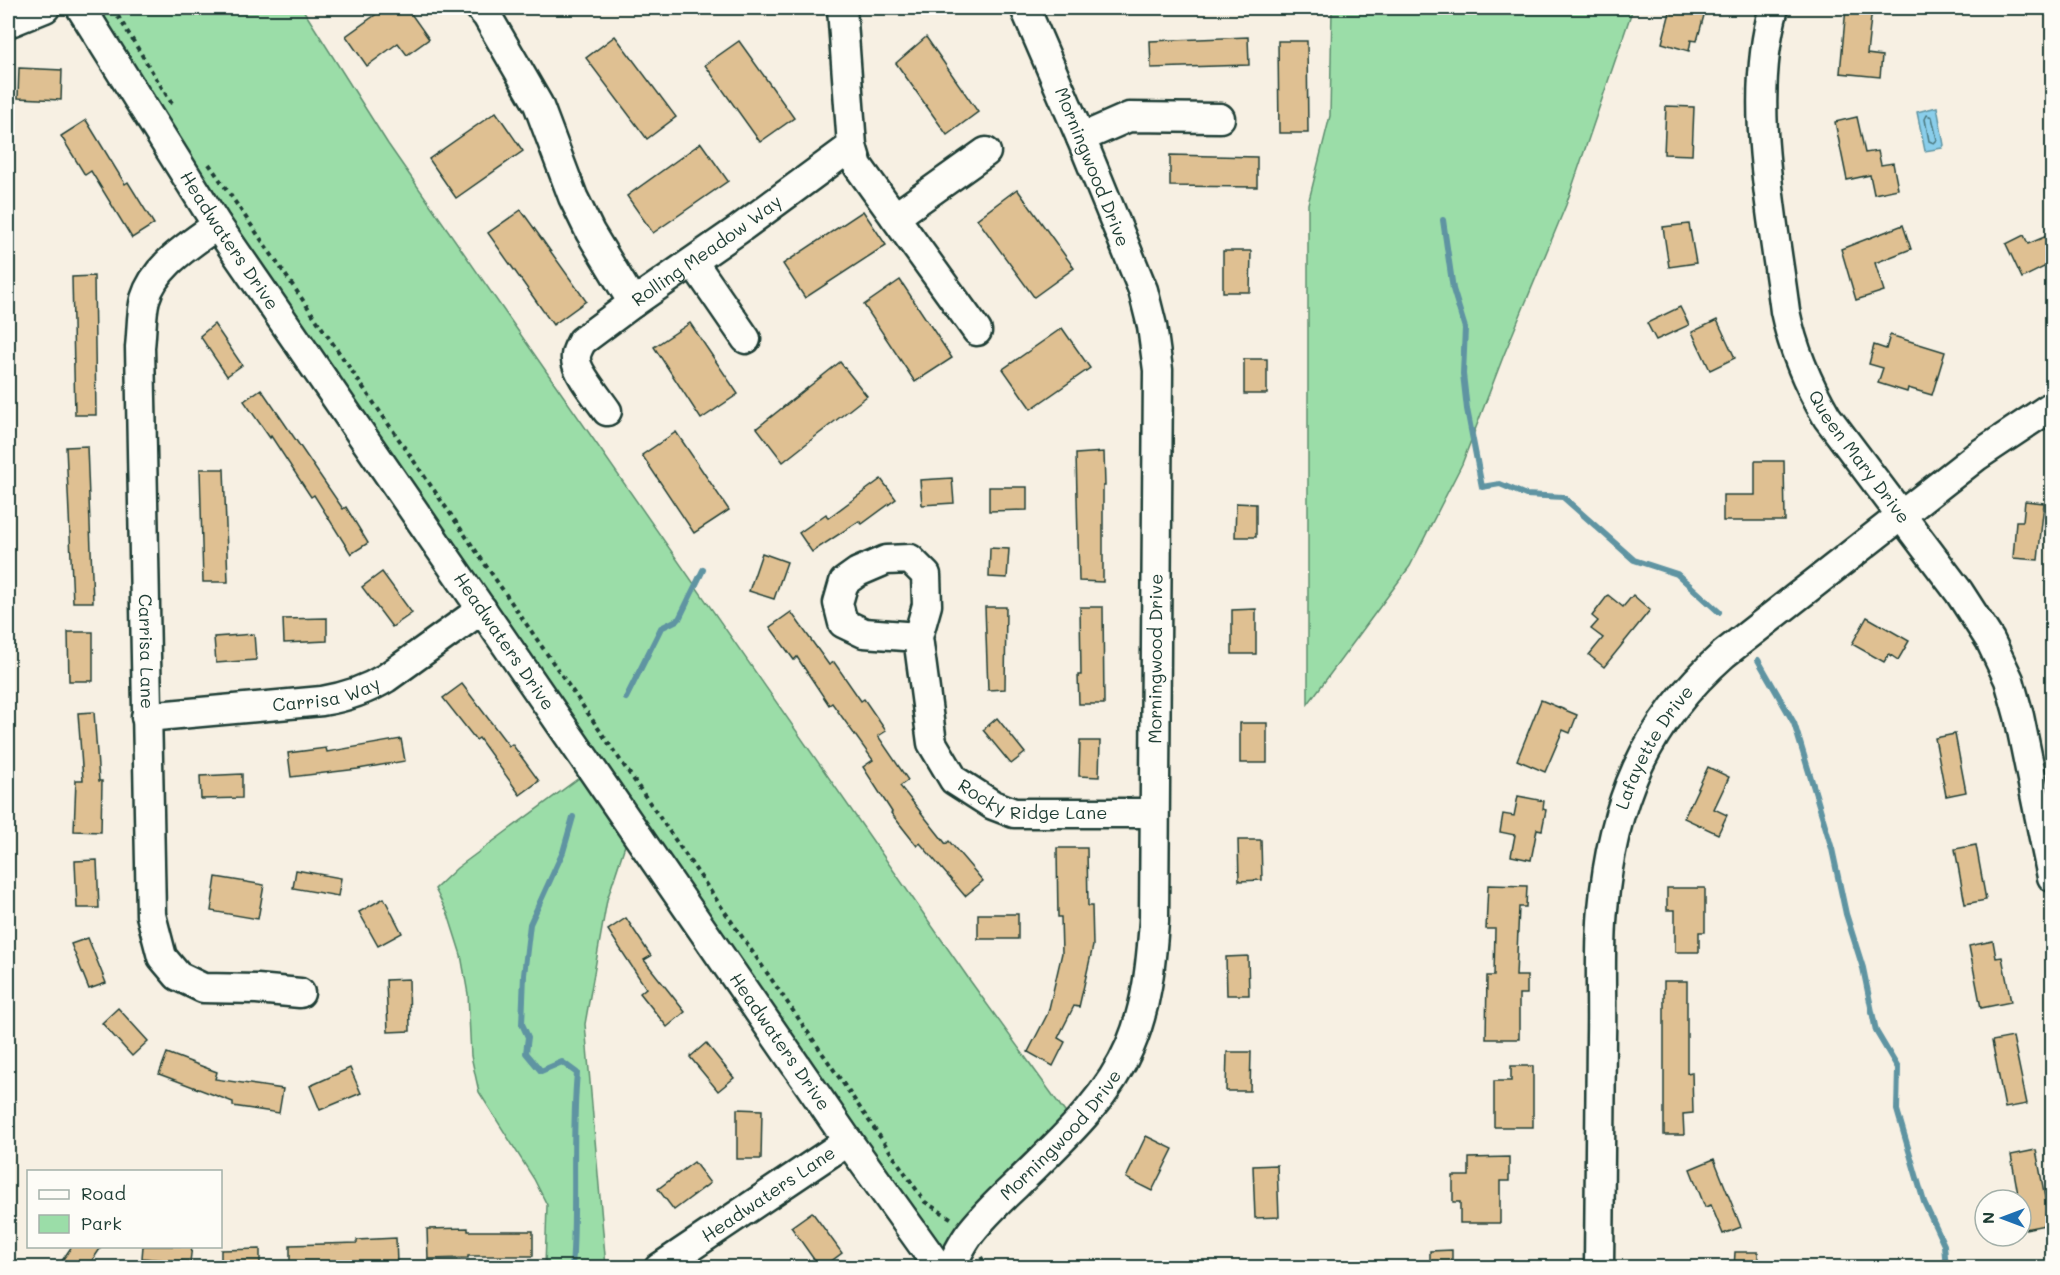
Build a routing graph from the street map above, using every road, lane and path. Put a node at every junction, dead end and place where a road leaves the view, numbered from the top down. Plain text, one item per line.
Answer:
1 (45, 8) edge
2 (81, 8) edge
3 (113, 8) edge
4 (480, 8) edge
5 (842, 8) edge
6 (1025, 8) edge
7 (1774, 8) edge
8 (8, 23) edge
9 (173, 106) dead end
10 (1220, 118) dead end
11 (1082, 138) junction
12 (852, 146) junction
13 (986, 152) dead end
14 (203, 155) dead end
15 (895, 217) junction
16 (217, 225) junction
17 (693, 262) junction
18 (633, 303) junction
19 (977, 331) dead end
20 (746, 339) dead end
21 (2052, 406) edge
22 (607, 411) dead end
23 (1901, 515) junction
24 (482, 609) junction
25 (918, 637) dead end
26 (146, 717) junction
27 (1154, 813) junction
28 (2052, 877) edge
29 (300, 993) dead end
30 (848, 1141) junction
31 (969, 1236) junction
32 (658, 1268) edge
33 (939, 1268) edge
34 (950, 1268) edge
35 (988, 1268) edge
36 (1599, 1268) edge

1 - 8 street
2 - 16 street, Headwaters Drive
3 - 9 path
4 - 18 street, Rolling Meadow Way
5 - 12 street
6 - 11 street, Morningwood Drive
7 - 23 street, Queen Mary Drive
10 - 11 street
11 - 27 street, Morningwood Drive
12 - 15 street
12 - 17 street, Rolling Meadow Way
13 - 15 street
14 - 31 path
15 - 19 street
16 - 24 street, Headwaters Drive
16 - 26 street, Carrisa Lane
17 - 18 street, Rolling Meadow Way
17 - 20 street
18 - 22 street
21 - 23 street, Lafayette Drive
23 - 28 street, Queen Mary Drive
23 - 36 street, Lafayette Drive
24 - 26 street, Carrisa Way
24 - 30 street, Headwaters Drive
25 - 27 street, Rocky Ridge Lane
26 - 29 street, Carrisa Lane
27 - 31 street, Morningwood Drive
30 - 32 street, Headwaters Lane
30 - 33 street, Headwaters Drive
31 - 34 street, Morningwood Drive
31 - 35 path

